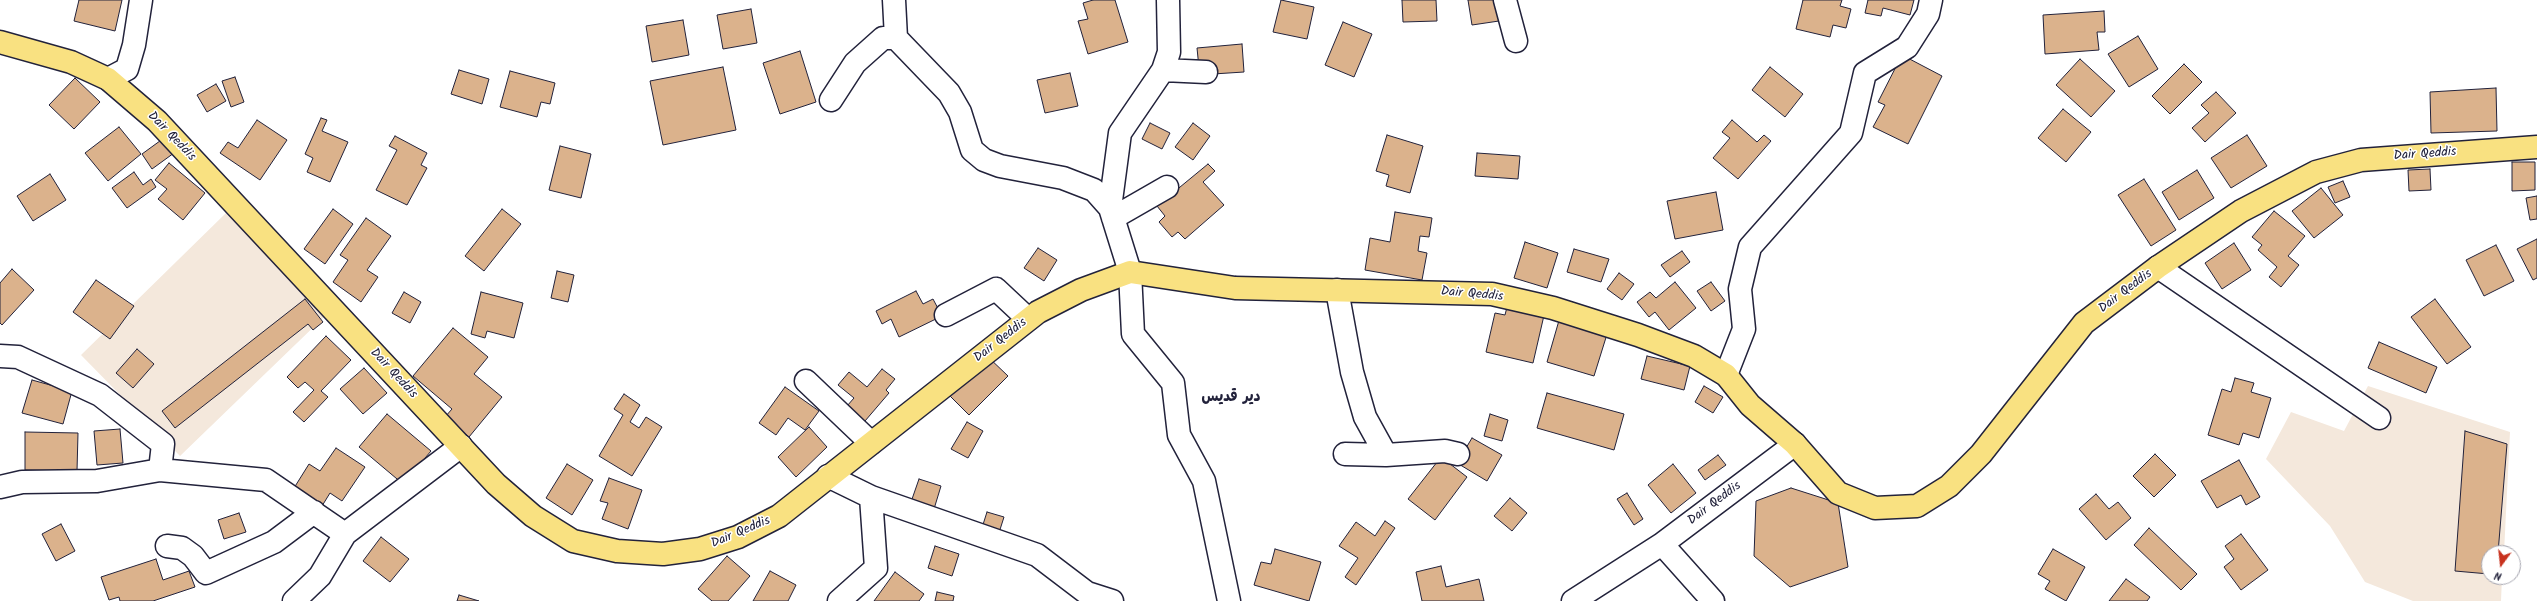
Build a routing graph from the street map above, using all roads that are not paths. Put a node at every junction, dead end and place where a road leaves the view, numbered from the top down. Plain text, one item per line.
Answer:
1 (141, 0) edge
2 (894, 0) edge
3 (1168, 0) edge
4 (1505, 0) edge
5 (1930, 0) edge
6 (896, 38) junction
7 (1516, 41) dead end
8 (0, 42) edge
9 (1163, 70) junction
10 (1206, 72) dead end
11 (108, 79) junction
12 (831, 100) dead end
13 (2537, 147) edge
14 (1167, 187) dead end
15 (1112, 213) junction
16 (2158, 267) junction
17 (1130, 272) junction
18 (1337, 290) junction
19 (946, 315) dead end
20 (1028, 319) junction
21 (0, 356) edge
22 (1726, 375) junction
23 (806, 381) dead end
24 (2379, 418) dead end
25 (871, 443) junction
26 (1795, 444) junction
27 (460, 446) junction
28 (1345, 454) dead end
29 (1458, 454) dead end
30 (1386, 455) junction
31 (160, 470) junction
32 (828, 476) junction
33 (0, 487) edge
34 (871, 497) junction
35 (314, 512) junction
36 (345, 534) junction
37 (1662, 544) junction
38 (167, 546) dead end
39 (1084, 597) edge
40 (294, 601) edge
41 (839, 601) edge
42 (1112, 601) edge
43 (1230, 601) edge
44 (1573, 601) edge
45 (1713, 601) edge

1 - 11 street
2 - 6 street
3 - 9 street
4 - 7 street
5 - 22 street
6 - 12 street
6 - 15 street
8 - 11 main road, Dair Qeddis
9 - 10 street
9 - 15 street
11 - 27 main road, Dair Qeddis
13 - 16 main road, Dair Qeddis
14 - 15 street
15 - 17 street
16 - 24 street
16 - 26 main road, Dair Qeddis
17 - 18 main road, Dair Qeddis
17 - 20 main road, Dair Qeddis
17 - 43 street
18 - 22 main road, Dair Qeddis
18 - 30 street
19 - 20 street
20 - 25 main road, Dair Qeddis
21 - 31 street
22 - 26 main road, Dair Qeddis
23 - 25 street
25 - 32 main road, Dair Qeddis
26 - 37 street, Dair Qeddis
27 - 32 main road, Dair Qeddis
27 - 36 street
28 - 30 street
29 - 30 street
31 - 33 street
31 - 35 street
32 - 34 street
34 - 39 street
34 - 41 street
35 - 36 street
35 - 38 street
36 - 40 street
37 - 44 street, Dair Qeddis
37 - 45 street
39 - 42 street

